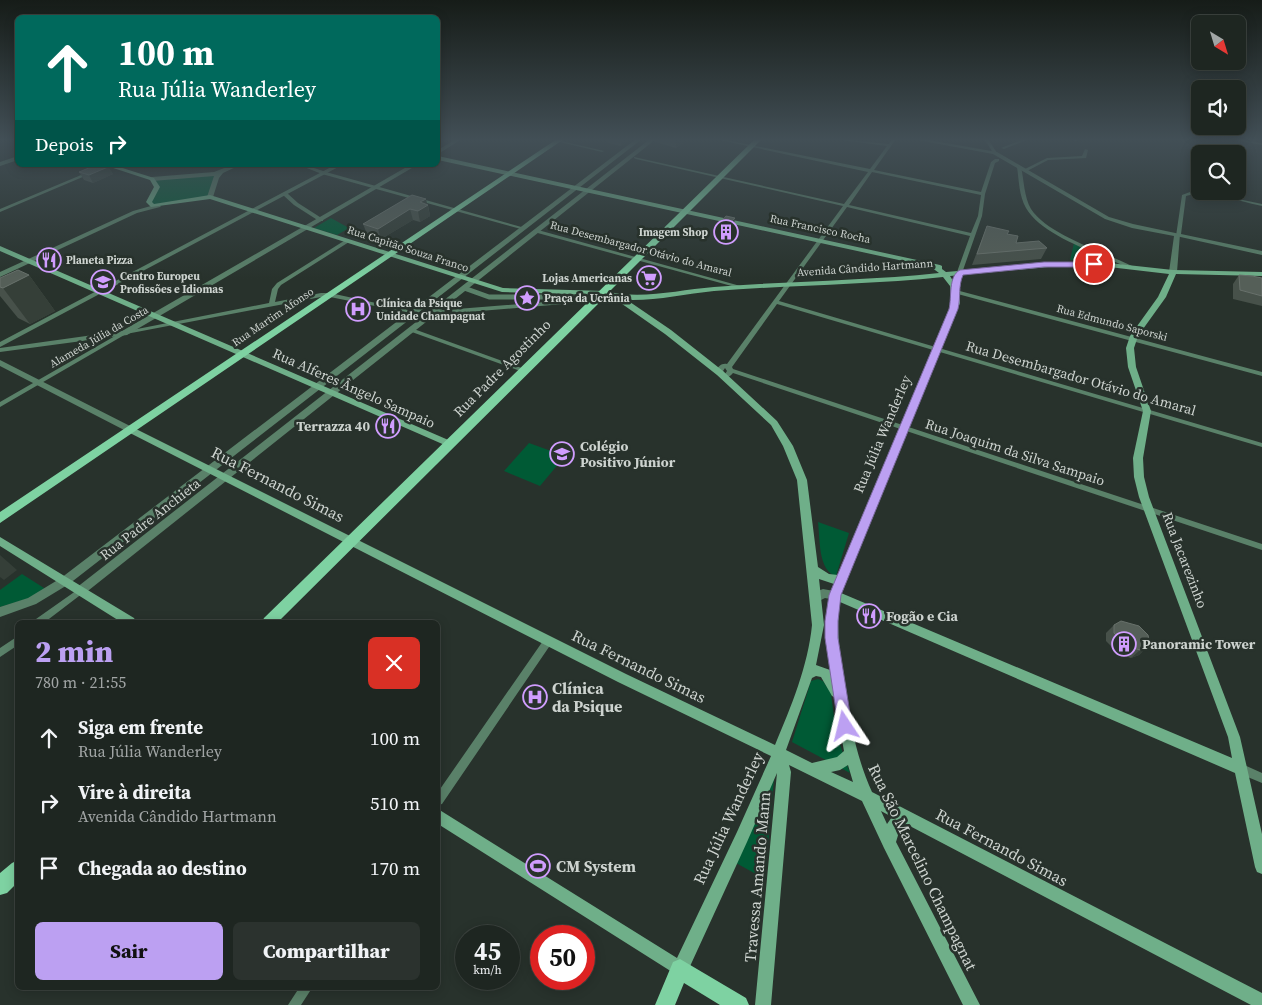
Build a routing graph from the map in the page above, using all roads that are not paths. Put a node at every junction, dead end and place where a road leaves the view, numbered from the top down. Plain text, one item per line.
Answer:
1 (59, 186) edge
2 (155, 186) edge
3 (213, 186) edge
4 (300, 186) edge
5 (372, 186) edge
6 (491, 186) edge
7 (566, 186) edge
8 (578, 186) edge
9 (593, 186) edge
10 (711, 186) edge
11 (759, 186) edge
12 (860, 186) edge
13 (944, 186) edge
14 (986, 186) edge
15 (1024, 186) edge
16 (1052, 186) edge
17 (376, 187) junction
18 (575, 188) junction
19 (588, 190) junction
20 (285, 194) junction
21 (983, 194) junction
22 (210, 198) junction
23 (1262, 205) edge
24 (158, 206) junction
25 (846, 206) junction
26 (457, 209) junction
27 (0, 211) edge
28 (253, 211) junction
29 (686, 212) junction
30 (321, 220) junction
31 (306, 228) junction
32 (523, 228) junction
33 (536, 231) junction
34 (974, 235) junction
35 (1178, 236) junction
36 (347, 241) junction
37 (821, 241) junction
38 (0, 248) edge
39 (1262, 253) edge
40 (390, 254) junction
41 (638, 259) junction
42 (30, 261) junction
43 (934, 266) junction
44 (1130, 267) junction
45 (960, 272) junction
46 (1173, 272) junction
47 (946, 274) junction
48 (1262, 274) edge
49 (0, 275) edge
50 (460, 277) junction
51 (473, 281) junction
52 (790, 284) junction
53 (741, 287) junction
54 (464, 288) junction
55 (955, 289) junction
56 (101, 292) junction
57 (330, 295) junction
58 (601, 297) junction
59 (618, 297) junction
60 (778, 302) junction
61 (272, 303) junction
62 (413, 313) junction
63 (432, 313) junction
64 (156, 316) junction
65 (171, 322) junction
66 (411, 330) junction
67 (124, 333) junction
68 (1132, 339) junction
69 (7, 345) edge
70 (937, 349) junction
71 (0, 350) edge
72 (243, 354) junction
73 (0, 363) edge
74 (525, 371) junction
75 (727, 371) junction
76 (1262, 374) edge
77 (38, 383) junction
78 (317, 386) junction
79 (332, 392) junction
80 (0, 405) edge
81 (1147, 411) junction
82 (904, 428) junction
83 (131, 430) junction
84 (450, 444) junction
85 (1262, 445) edge
86 (210, 470) junction
87 (224, 477) junction
88 (1149, 509) junction
89 (0, 518) edge
90 (0, 541) edge
91 (352, 542) junction
92 (1262, 547) edge
93 (814, 570) junction
94 (841, 580) junction
95 (65, 581) junction
96 (80, 591) junction
97 (835, 595) junction
98 (816, 598) junction
99 (0, 612) edge
100 (43, 620) edge
101 (127, 620) edge
102 (271, 620) edge
103 (548, 641) junction
104 (15, 642) edge
105 (0, 653) edge
106 (808, 674) junction
107 (839, 697) junction
108 (780, 753) junction
109 (850, 754) junction
110 (812, 769) junction
111 (1242, 769) junction
112 (1262, 778) edge
113 (866, 796) junction
114 (440, 797) edge
115 (440, 817) edge
116 (906, 817) junction
117 (889, 843) junction
118 (1262, 866) edge
119 (15, 872) edge
120 (0, 886) edge
121 (680, 969) junction
122 (305, 990) edge
123 (1262, 1002) edge
124 (294, 1005) edge
125 (665, 1005) edge
126 (739, 1005) edge
127 (763, 1005) edge
128 (972, 1005) edge

1 - 27 street
2 - 24 main road
3 - 22 street
4 - 20 street
5 - 17 street
6 - 26 main road, Rua Martim Afonso
7 - 18 main road, Rua Francisco Rocha
8 - 18 street, Rua Padre Anchieta
9 - 19 street, Rua Padre Anchieta
10 - 29 main road, Rua Padre Agostinho
11 - 25 street
12 - 25 street
13 - 21 street
14 - 21 street, Rua Júlia Wanderley
15 - 44 street
16 - 35 street
17 - 26 street
17 - 30 street, Alameda Júlia da Costa
18 - 19 main road, Rua Francisco Rocha
18 - 32 street, Rua Padre Anchieta
19 - 29 main road, Rua Francisco Rocha
19 - 33 street, Rua Padre Anchieta
20 - 28 street
20 - 30 street
21 - 34 street, Rua Júlia Wanderley
22 - 24 main road
22 - 28 main road, Rua Capitão Souza Franco
23 - 35 street
24 - 42 street
25 - 34 street
25 - 37 street
26 - 32 street
26 - 40 main road, Rua Martim Afonso
28 - 31 main road, Rua Capitão Souza Franco
28 - 56 street
29 - 37 main road, Rua Francisco Rocha
29 - 41 main road, Rua Padre Agostinho
30 - 31 street, Alameda Júlia da Costa
31 - 36 main road, Rua Capitão Souza Franco
31 - 64 street, Alameda Júlia da Costa
32 - 50 street, Rua Padre Anchieta
33 - 41 street, Rua Desembargador Otávio do Amaral
33 - 51 street, Rua Padre Anchieta
34 - 45 street, Rua Júlia Wanderley
35 - 39 street
35 - 46 street
36 - 40 main road, Rua Capitão Souza Franco
36 - 61 street
37 - 43 main road, Rua Francisco Rocha
37 - 52 street
38 - 42 main road, Rua Alferes Ângelo Sampaio
40 - 50 main road, Rua Capitão Souza Franco
40 - 57 main road, Rua Martim Afonso
41 - 53 street, Rua Desembargador Otávio do Amaral
41 - 58 main road, Rua Padre Agostinho
42 - 49 street
42 - 56 main road, Rua Alferes Ângelo Sampaio
43 - 45 main road, Rua Francisco Rocha
43 - 47 main road, Rua Francisco Rocha
44 - 45 main road, Avenida Cândido Hartmann
44 - 46 main road, Avenida Cândido Hartmann
45 - 47 main road, Avenida Cândido Hartmann
45 - 55 main road, Rua Júlia Wanderley
46 - 48 main road, Avenida Cândido Hartmann
46 - 68 main road
47 - 52 main road, Avenida Cândido Hartmann
47 - 55 main road
50 - 51 main road, Rua Capitão Souza Franco
50 - 62 street, Rua Padre Anchieta
51 - 54 street, Rua Padre Anchieta
51 - 58 main road, Rua Capitão Souza Franco
52 - 53 main road, Avenida Cândido Hartmann
52 - 60 street
53 - 59 main road, Avenida Cândido Hartmann
54 - 58 street
54 - 63 street, Rua Padre Anchieta
55 - 68 street, Rua Edmundo Saporski
55 - 70 main road, Rua Júlia Wanderley
56 - 64 main road, Rua Alferes Ângelo Sampaio
56 - 69 street
57 - 61 street
57 - 62 street
57 - 72 main road, Rua Martim Afonso
58 - 59 main road
58 - 63 street
58 - 74 main road, Rua Padre Agostinho
59 - 75 main road
60 - 70 street, Rua Desembargador Otávio do Amaral
60 - 75 street
61 - 65 street
62 - 78 street, Rua Padre Anchieta
63 - 66 street, Rua Padre Anchieta
64 - 65 main road, Rua Alferes Ângelo Sampaio
64 - 67 street, Alameda Júlia da Costa
65 - 67 street
65 - 72 main road, Rua Alferes Ângelo Sampaio
66 - 74 street
66 - 79 street, Rua Padre Anchieta
67 - 69 street
67 - 77 street, Alameda Júlia da Costa
68 - 76 street, Rua Edmundo Saporski
68 - 81 main road
69 - 71 street
70 - 81 street, Rua Desembargador Otávio do Amaral
70 - 82 main road, Rua Júlia Wanderley
72 - 78 main road, Rua Alferes Ângelo Sampaio
72 - 83 main road, Rua Martim Afonso
73 - 77 street, Rua Fernando Simas
74 - 84 main road, Rua Padre Agostinho
75 - 82 street, Rua Joaquim da Silva Sampaio
75 - 93 main road
77 - 80 street, Alameda Júlia da Costa
77 - 83 street, Rua Fernando Simas
78 - 79 main road, Rua Alferes Ângelo Sampaio
78 - 86 street, Rua Padre Anchieta
79 - 84 main road, Rua Alferes Ângelo Sampaio
79 - 87 street, Rua Padre Anchieta
81 - 85 street, Rua Desembargador Otávio do Amaral
81 - 88 main road, Rua Jacarezinho
82 - 88 street, Rua Joaquim da Silva Sampaio
82 - 94 main road, Rua Júlia Wanderley
83 - 86 main road, Rua Fernando Simas
83 - 89 main road, Rua Martim Afonso
84 - 91 main road, Rua Padre Agostinho
86 - 87 main road, Rua Fernando Simas
86 - 95 street, Rua Padre Anchieta
87 - 91 main road, Rua Fernando Simas
87 - 96 street, Rua Padre Anchieta
88 - 92 street, Rua Joaquim da Silva Sampaio
88 - 111 main road, Rua Jacarezinho
90 - 95 main road
91 - 102 main road, Rua Padre Agostinho
91 - 103 main road, Rua Fernando Simas
93 - 94 main road
93 - 98 main road
94 - 97 main road, Rua Júlia Wanderley
95 - 96 main road
95 - 99 street, Rua Padre Anchieta
96 - 100 street, Rua Padre Anchieta
96 - 101 main road
97 - 98 street
97 - 107 main road, Rua São Marcelino Champagnat
97 - 111 main road
98 - 106 main road, Rua Júlia Wanderley
103 - 108 main road, Rua Fernando Simas
103 - 114 street
104 - 105 street
106 - 107 main road
106 - 108 main road, Rua Júlia Wanderley
107 - 109 main road, Rua São Marcelino Champagnat
108 - 110 main road, Rua Fernando Simas
108 - 121 main road, Rua Júlia Wanderley
108 - 127 main road, Travessa Amando Mann
109 - 110 main road
109 - 113 main road, Rua São Marcelino Champagnat
110 - 113 main road, Rua Fernando Simas
111 - 112 street
111 - 118 main road, Rua Jacarezinho
113 - 116 main road, Rua Fernando Simas
113 - 117 main road, Rua São Marcelino Champagnat
115 - 121 main road
116 - 117 main road
116 - 123 main road, Rua Fernando Simas
117 - 128 main road, Rua São Marcelino Champagnat
119 - 120 main road
121 - 125 main road, Rua Júlia Wanderley
121 - 126 main road
122 - 124 street

